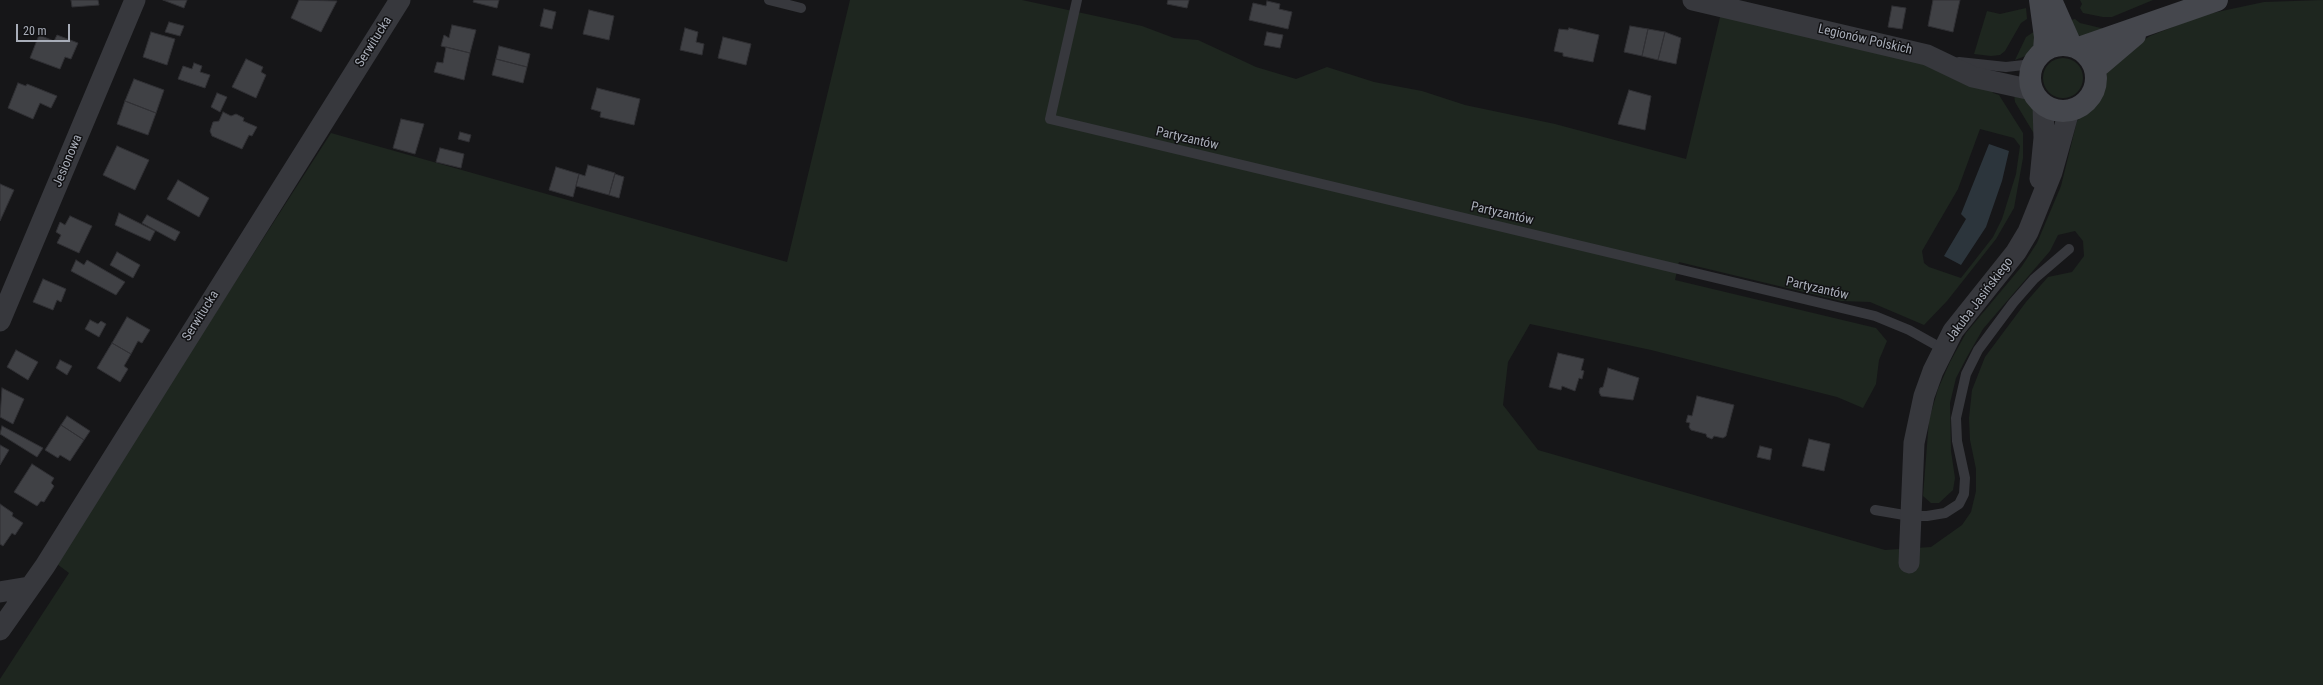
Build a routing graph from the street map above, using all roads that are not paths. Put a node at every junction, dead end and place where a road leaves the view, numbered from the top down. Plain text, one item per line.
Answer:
1 (136, 0) edge
2 (400, 0) edge
3 (769, 0) edge
4 (1077, 0) edge
5 (1693, 0) edge
6 (2040, 0) edge
7 (2051, 0) edge
8 (2218, 0) edge
9 (801, 8) dead end
10 (2149, 24) junction
11 (2075, 47) junction
12 (1927, 55) junction
13 (2039, 57) junction
14 (2095, 69) junction
15 (2038, 98) junction
16 (2069, 111) junction
17 (2038, 205) junction
18 (2069, 249) dead end
19 (4, 300) edge
20 (0, 321) edge
21 (1943, 349) junction
22 (1875, 510) dead end
23 (1910, 516) junction
24 (1909, 563) dead end
25 (29, 587) junction
26 (0, 592) edge
27 (0, 630) edge

1 - 19 street, Jesionowa
2 - 25 street, Serwitucka
3 - 9 lane
4 - 21 lane, Partyzantów
5 - 12 street, Legionów Polskich
6 - 13 street
7 - 11 street
8 - 10 street
10 - 11 street
10 - 14 street
11 - 13 street
11 - 14 street
12 - 13 lane
12 - 15 street, Legionów Polskich
13 - 15 street
14 - 16 street
15 - 16 street
15 - 17 street, Jakuba Jasińskiego
16 - 17 street, Jakuba Jasińskiego
17 - 21 street, Jakuba Jasińskiego
18 - 23 lane
19 - 20 street, Jesionowa
21 - 23 street, Jakuba Jasińskiego
22 - 23 lane
23 - 24 street, Jakuba Jasińskiego
25 - 26 street
25 - 27 street, Serwitucka

